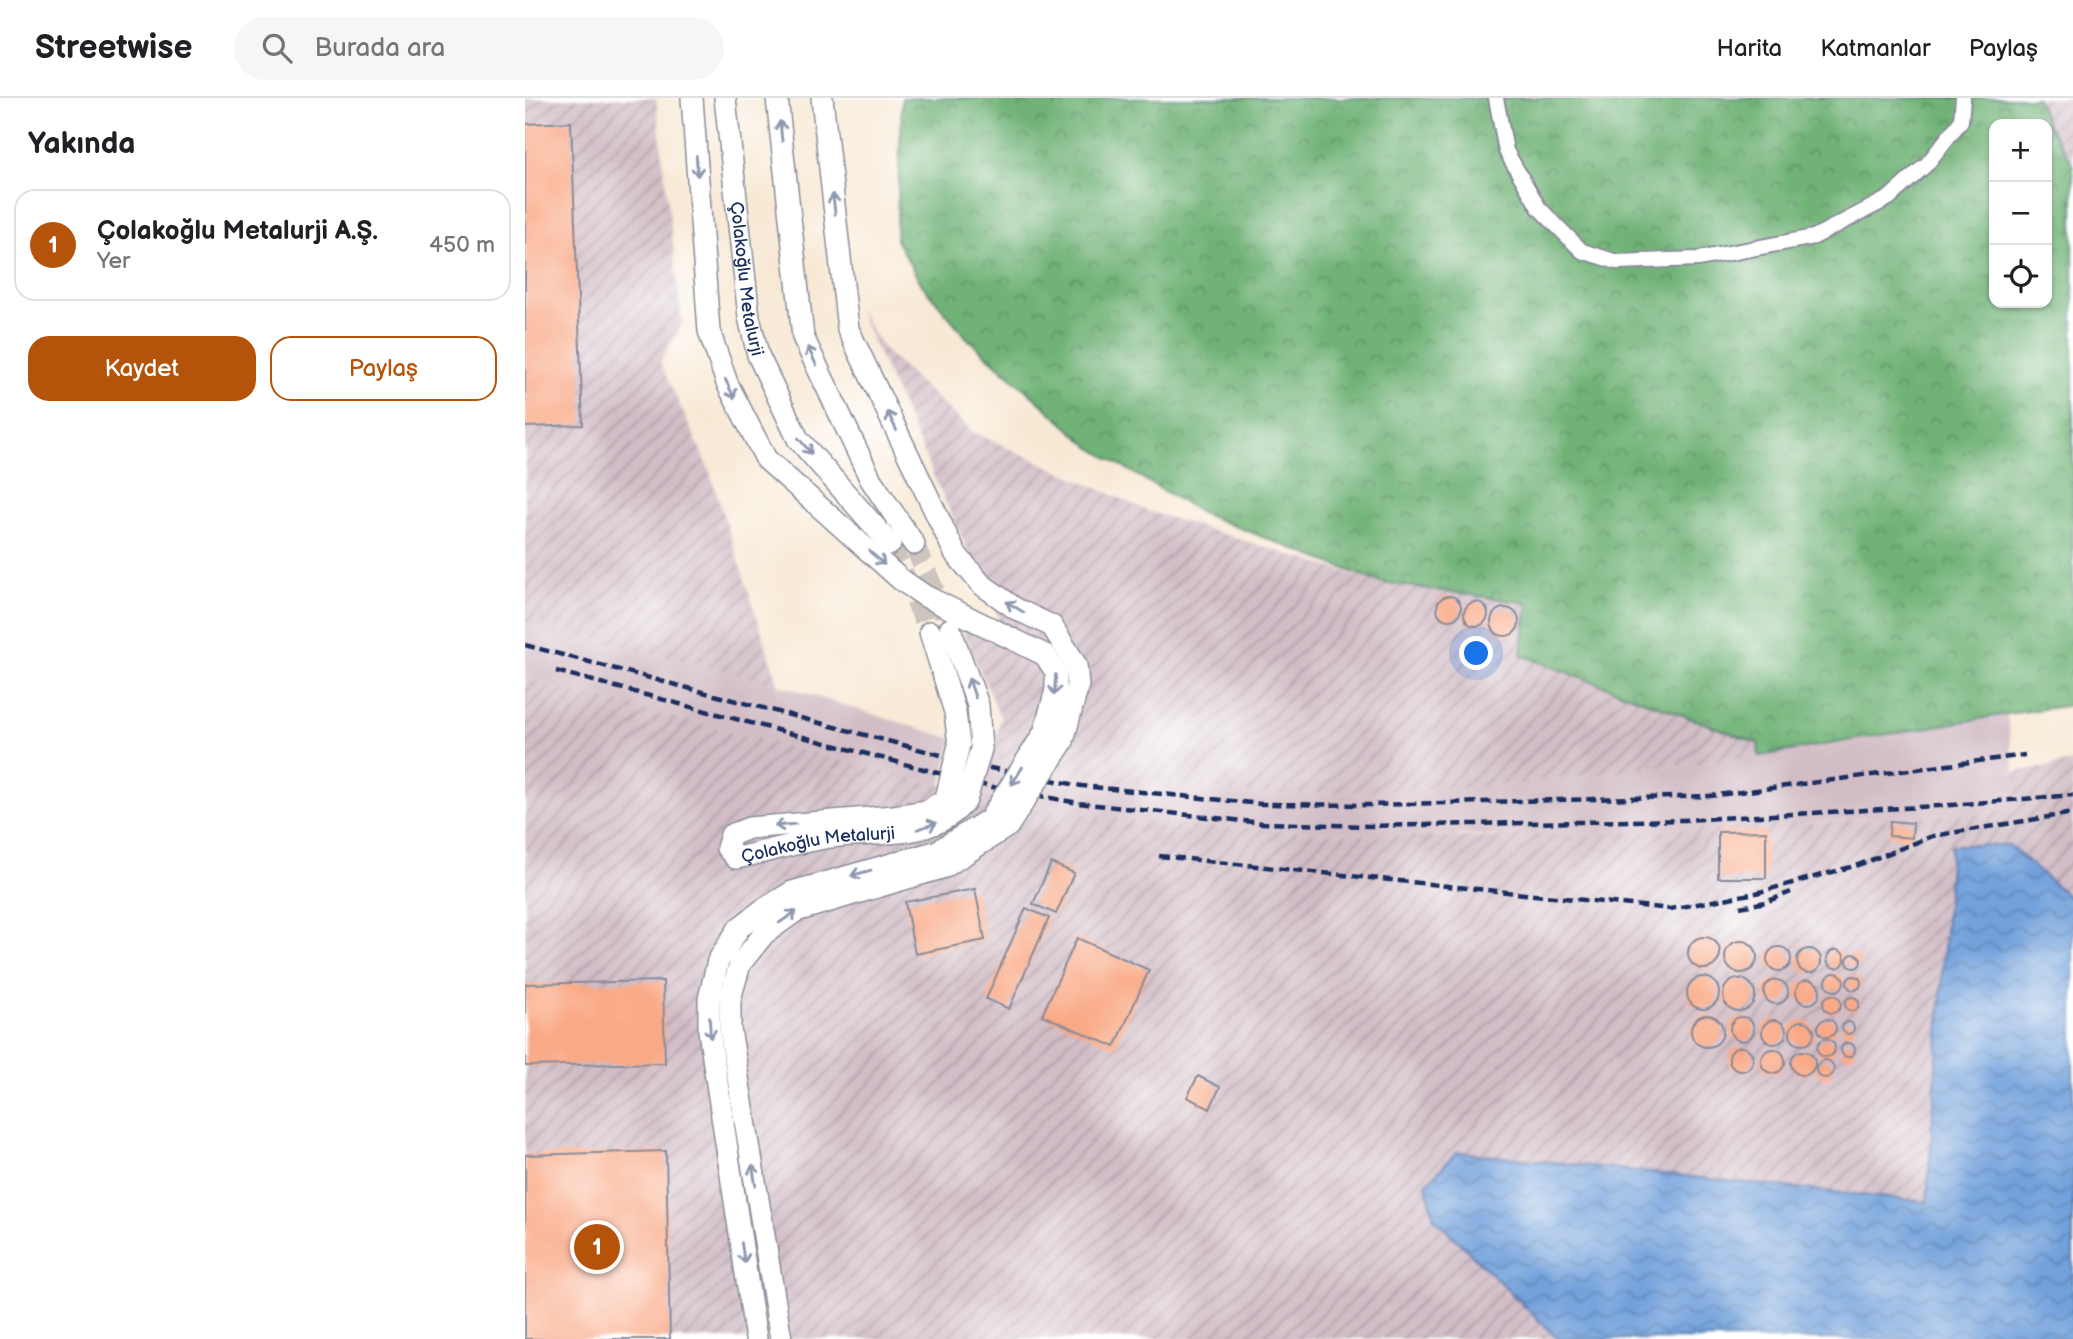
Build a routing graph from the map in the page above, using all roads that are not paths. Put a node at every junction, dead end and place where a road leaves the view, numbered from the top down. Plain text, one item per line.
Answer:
1 (692, 98) edge
2 (725, 98) edge
3 (777, 98) edge
4 (822, 98) edge
5 (1496, 98) edge
6 (1963, 98) edge
7 (890, 544) tunnel mouth
8 (914, 544) tunnel mouth
9 (1053, 737) junction
10 (956, 799) junction
11 (756, 1339) edge
12 (781, 1339) edge

1 -> 9 main road
2 -> 7 main road, Çolakoğlu Metalurji
8 -> 3 main road
9 -> 4 main road
5 - 6 street
9 -> 11 main road, bridge
12 -> 9 main road, bridge
10 -> 10 main road, bridge
10 -> 10 main road, Çolakoğlu Metalurji

